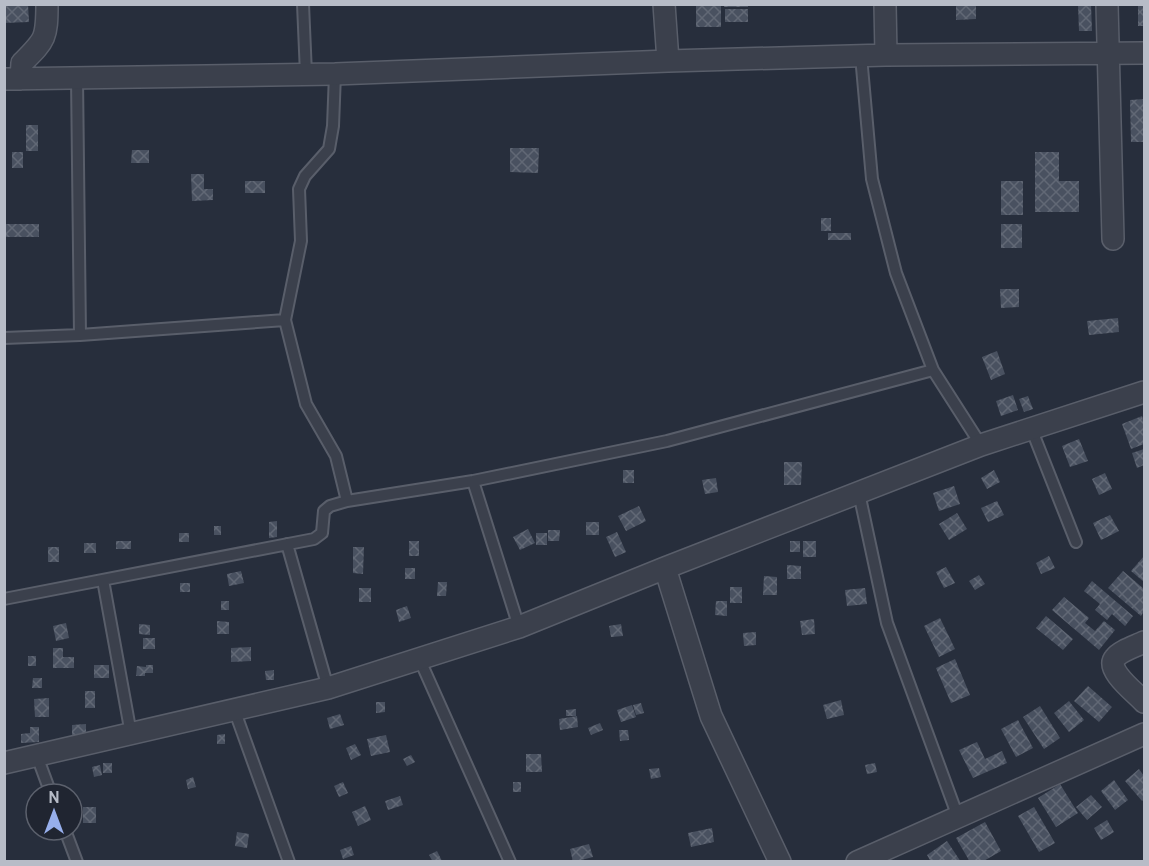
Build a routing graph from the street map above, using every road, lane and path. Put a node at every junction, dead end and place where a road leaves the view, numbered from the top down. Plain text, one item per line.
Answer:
1 (46, 4) edge
2 (303, 4) edge
3 (664, 4) edge
4 (885, 4) edge
5 (1107, 4) edge
6 (1109, 53) junction
7 (1144, 53) edge
8 (886, 55) junction
9 (861, 56) junction
10 (668, 61) junction
11 (306, 74) junction
12 (335, 74) junction
13 (77, 78) junction
14 (13, 79) edge
15 (1113, 239) dead end
16 (285, 320) junction
17 (80, 335) junction
18 (4, 338) edge
19 (933, 370) junction
20 (1144, 392) edge
21 (1030, 428) junction
22 (981, 445) junction
23 (473, 482) junction
24 (859, 494) junction
25 (347, 501) junction
26 (1076, 542) dead end
27 (287, 544) junction
28 (665, 568) junction
29 (103, 580) junction
30 (4, 599) edge
31 (519, 627) junction
32 (1144, 642) edge
33 (419, 658) junction
34 (328, 688) junction
35 (1144, 702) edge
36 (234, 709) junction
37 (131, 734) junction
38 (1144, 734) edge
39 (37, 756) junction
40 (4, 763) edge
41 (47, 782) edge
42 (957, 817) junction
43 (70, 842) edge
44 (77, 861) edge
45 (288, 861) edge
46 (510, 861) edge
47 (780, 861) edge
48 (857, 861) edge

1 - 14 street
2 - 11 lane
3 - 10 street
4 - 8 street
5 - 6 street
6 - 7 street
6 - 8 street
6 - 15 street
8 - 9 street
9 - 10 street
9 - 19 lane
10 - 12 street
11 - 12 street
11 - 13 street
12 - 16 lane
13 - 14 street
13 - 17 lane
16 - 17 lane
16 - 25 lane
17 - 18 lane
19 - 22 lane
19 - 23 lane
20 - 21 street
21 - 22 street
21 - 26 lane
22 - 24 street
23 - 25 lane
23 - 31 lane
24 - 28 street
24 - 42 lane
25 - 27 lane
27 - 29 lane
27 - 34 lane
28 - 31 street
28 - 47 street
29 - 30 lane
29 - 37 lane
31 - 33 street
32 - 35 street
33 - 34 street
33 - 46 lane
34 - 36 street
36 - 37 street
36 - 45 lane
37 - 39 street
38 - 42 street
39 - 40 street
39 - 41 lane
42 - 48 street
43 - 44 lane

